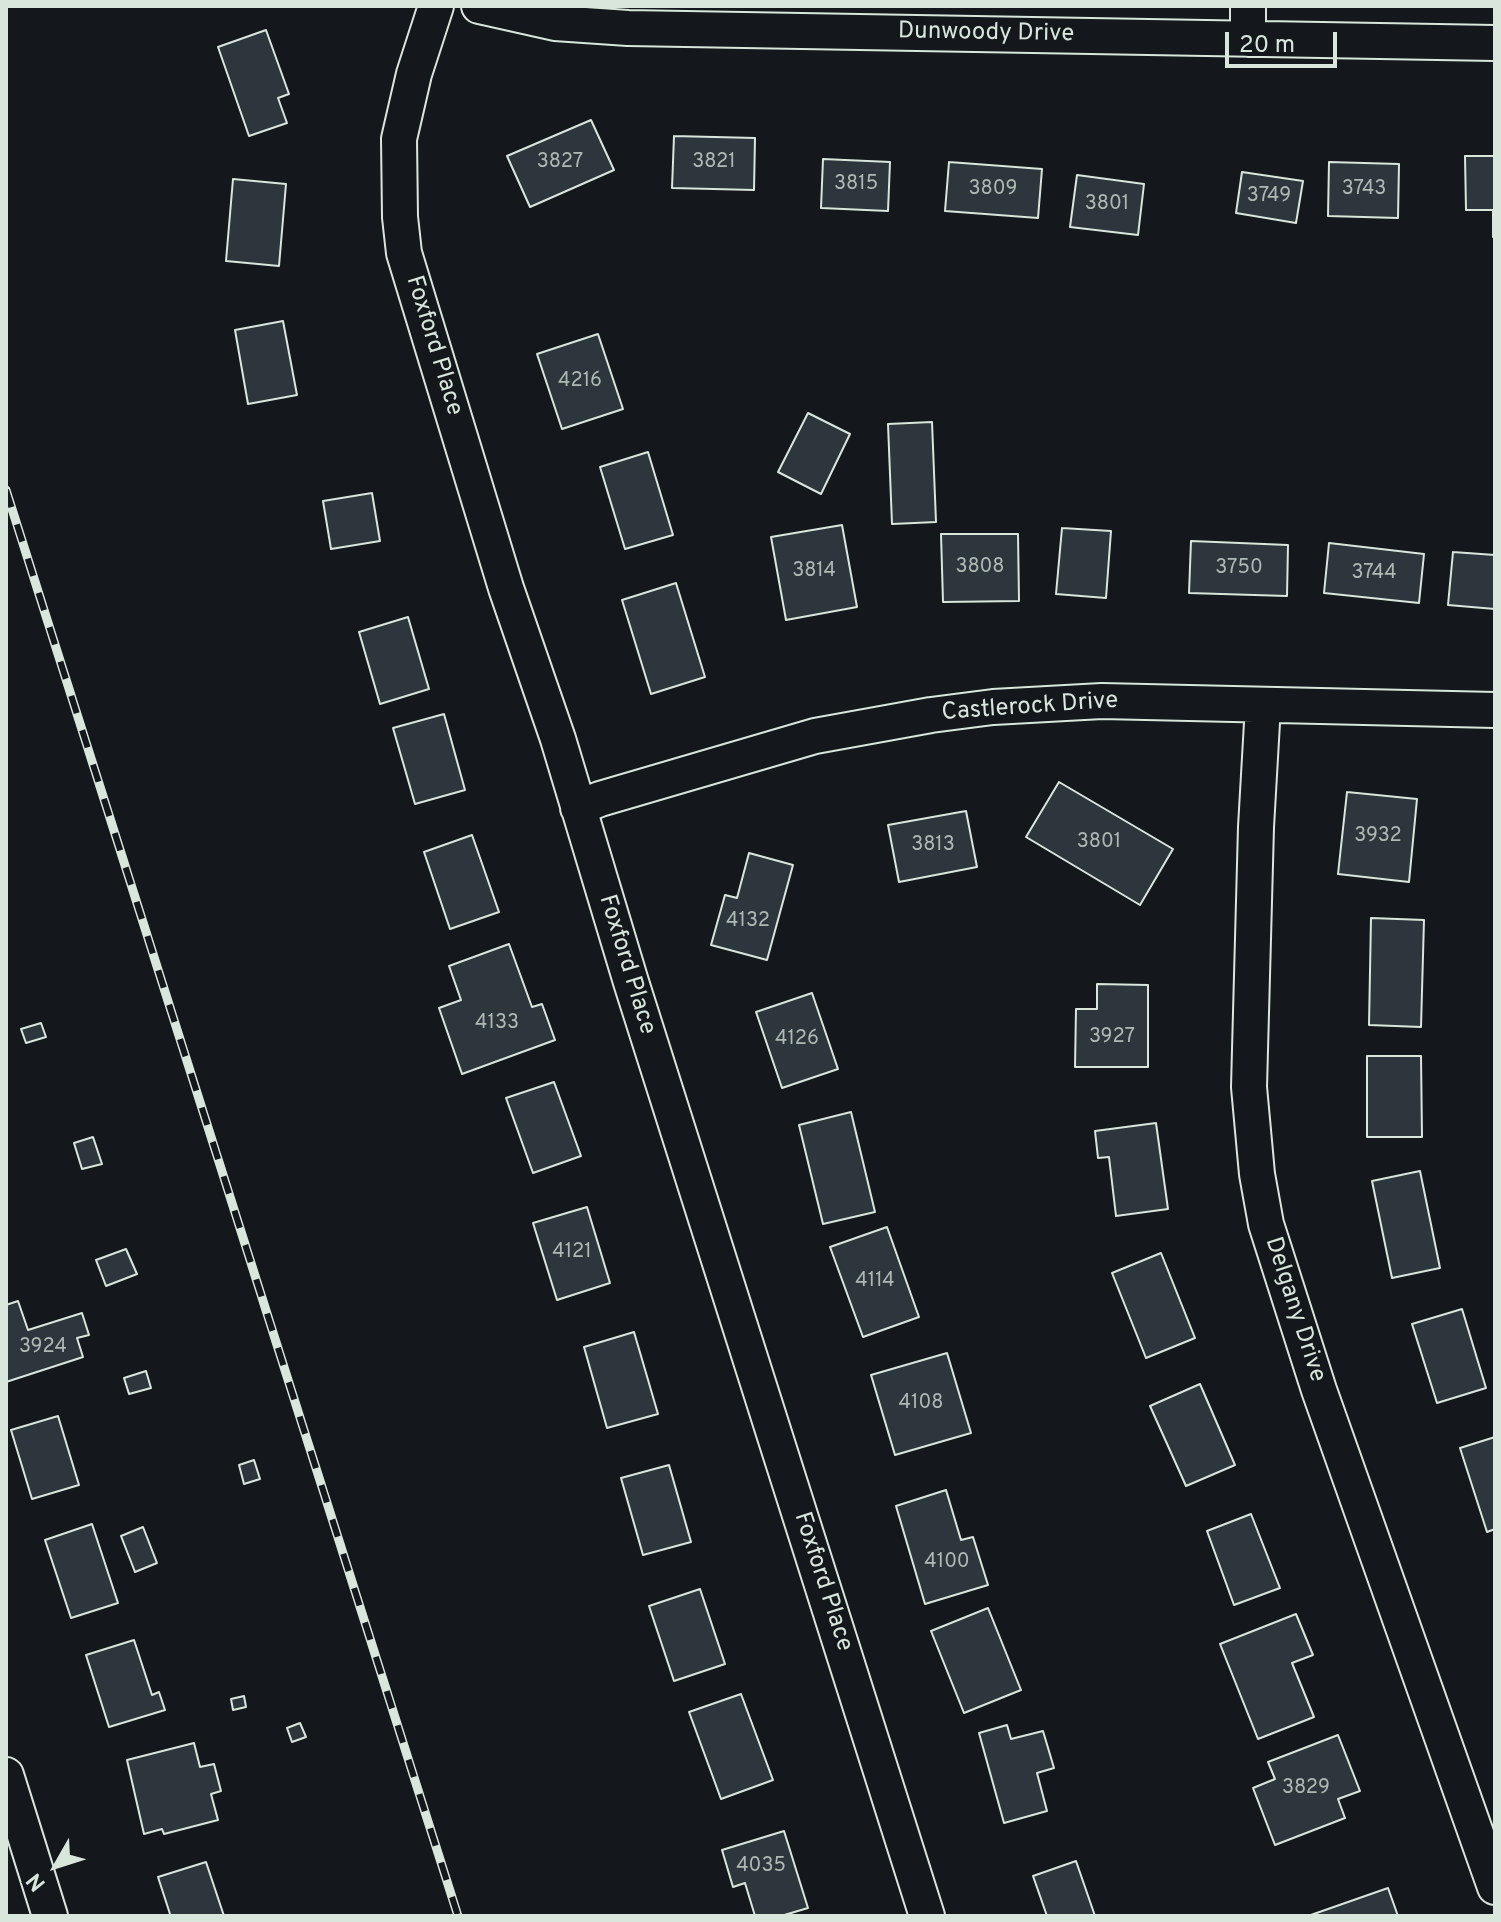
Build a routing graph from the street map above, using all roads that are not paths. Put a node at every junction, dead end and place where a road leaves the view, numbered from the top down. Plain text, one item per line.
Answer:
1 (436, 6) edge
2 (479, 6) edge
3 (691, 17) edge
4 (1248, 22) edge
5 (1495, 43) edge
6 (1263, 705) junction
7 (1495, 710) edge
8 (578, 808) junction
9 (6, 1775) edge
10 (1495, 1887) edge
11 (50, 1916) edge
12 (927, 1916) edge

1 - 8 street, Foxford Place
2 - 3 street, Dunwoody Drive
3 - 4 street, Dunwoody Drive
4 - 5 street, Dunwoody Drive
6 - 7 street, Castlerock Drive
6 - 8 street, Castlerock Drive
6 - 10 street, Delgany Drive
8 - 12 street, Foxford Place
9 - 11 street

